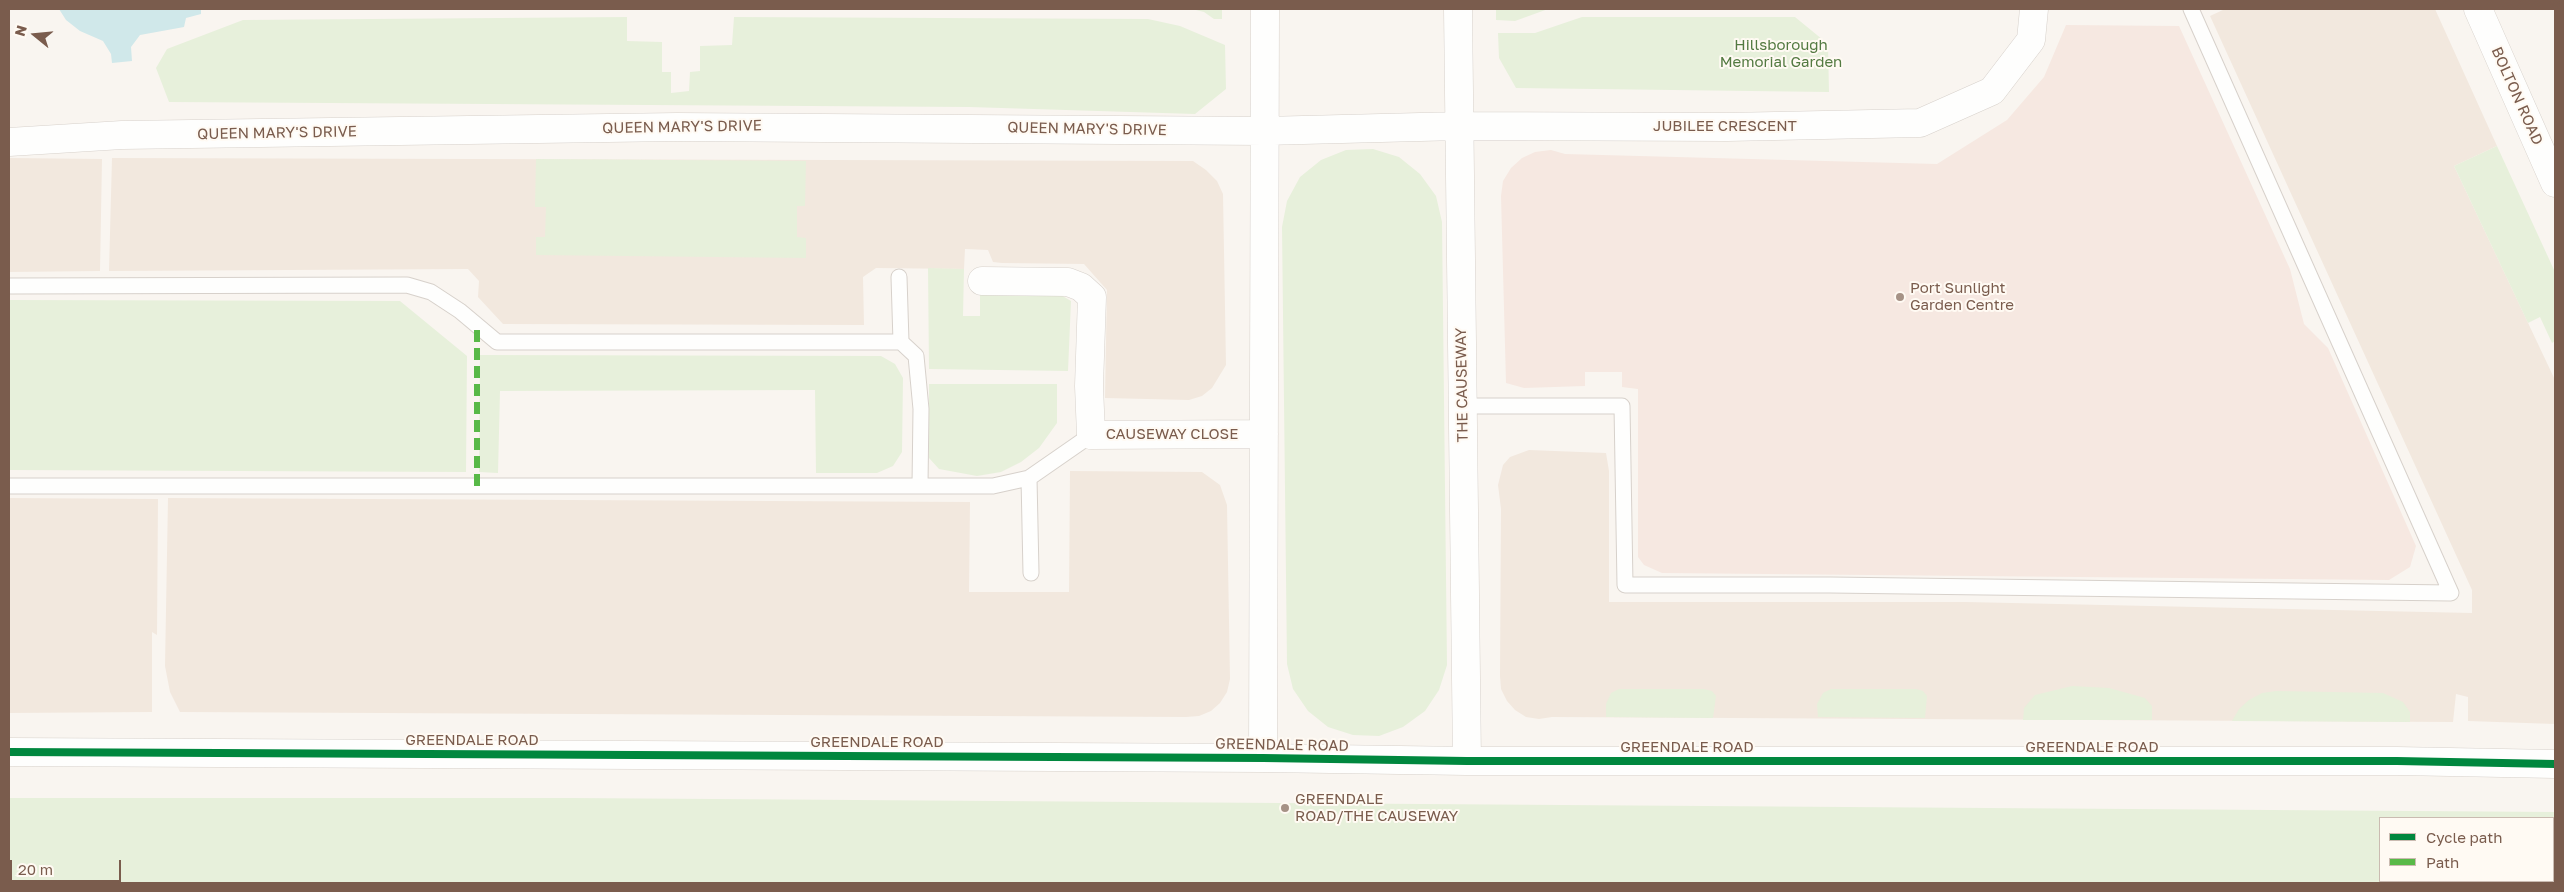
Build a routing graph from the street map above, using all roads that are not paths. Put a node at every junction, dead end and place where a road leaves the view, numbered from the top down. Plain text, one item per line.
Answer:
1 (1265, 9) edge
2 (1458, 9) edge
3 (2034, 9) edge
4 (2191, 9) edge
5 (2478, 9) edge
6 (1458, 126) junction
7 (1356, 128) joint
8 (1264, 131) junction
9 (9, 142) edge
10 (2555, 183) edge
11 (899, 277) dead end
12 (982, 281) dead end
13 (9, 286) edge
14 (901, 342) junction
15 (1462, 406) junction
16 (1264, 434) junction
17 (1092, 435) junction
18 (1029, 478) junction
19 (920, 485) junction
20 (9, 486) edge
21 (1031, 574) dead end
22 (9, 752) edge
23 (1263, 758) junction
24 (1467, 761) junction
25 (2555, 764) edge

1 - 8 street
2 - 6 street, THE CAUSEWAY
3 - 6 street, JUBILEE CRESCENT
4 - 15 lane
5 - 10 street, BOLTON ROAD
6 - 7 street, JUBILEE CRESCENT
6 - 15 street, THE CAUSEWAY
7 - 8 street, QUEEN MARY'S DRIVE
8 - 9 street, QUEEN MARY'S DRIVE
8 - 16 street
11 - 14 lane
12 - 17 street, CAUSEWAY CLOSE
13 - 14 lane
14 - 19 lane
15 - 24 street, THE CAUSEWAY
16 - 17 street, CAUSEWAY CLOSE
16 - 23 street
17 - 18 lane
18 - 19 lane
18 - 21 lane
19 - 20 lane
22 - 23 street, GREENDALE ROAD
23 - 24 street, GREENDALE ROAD
24 - 25 street, GREENDALE ROAD

